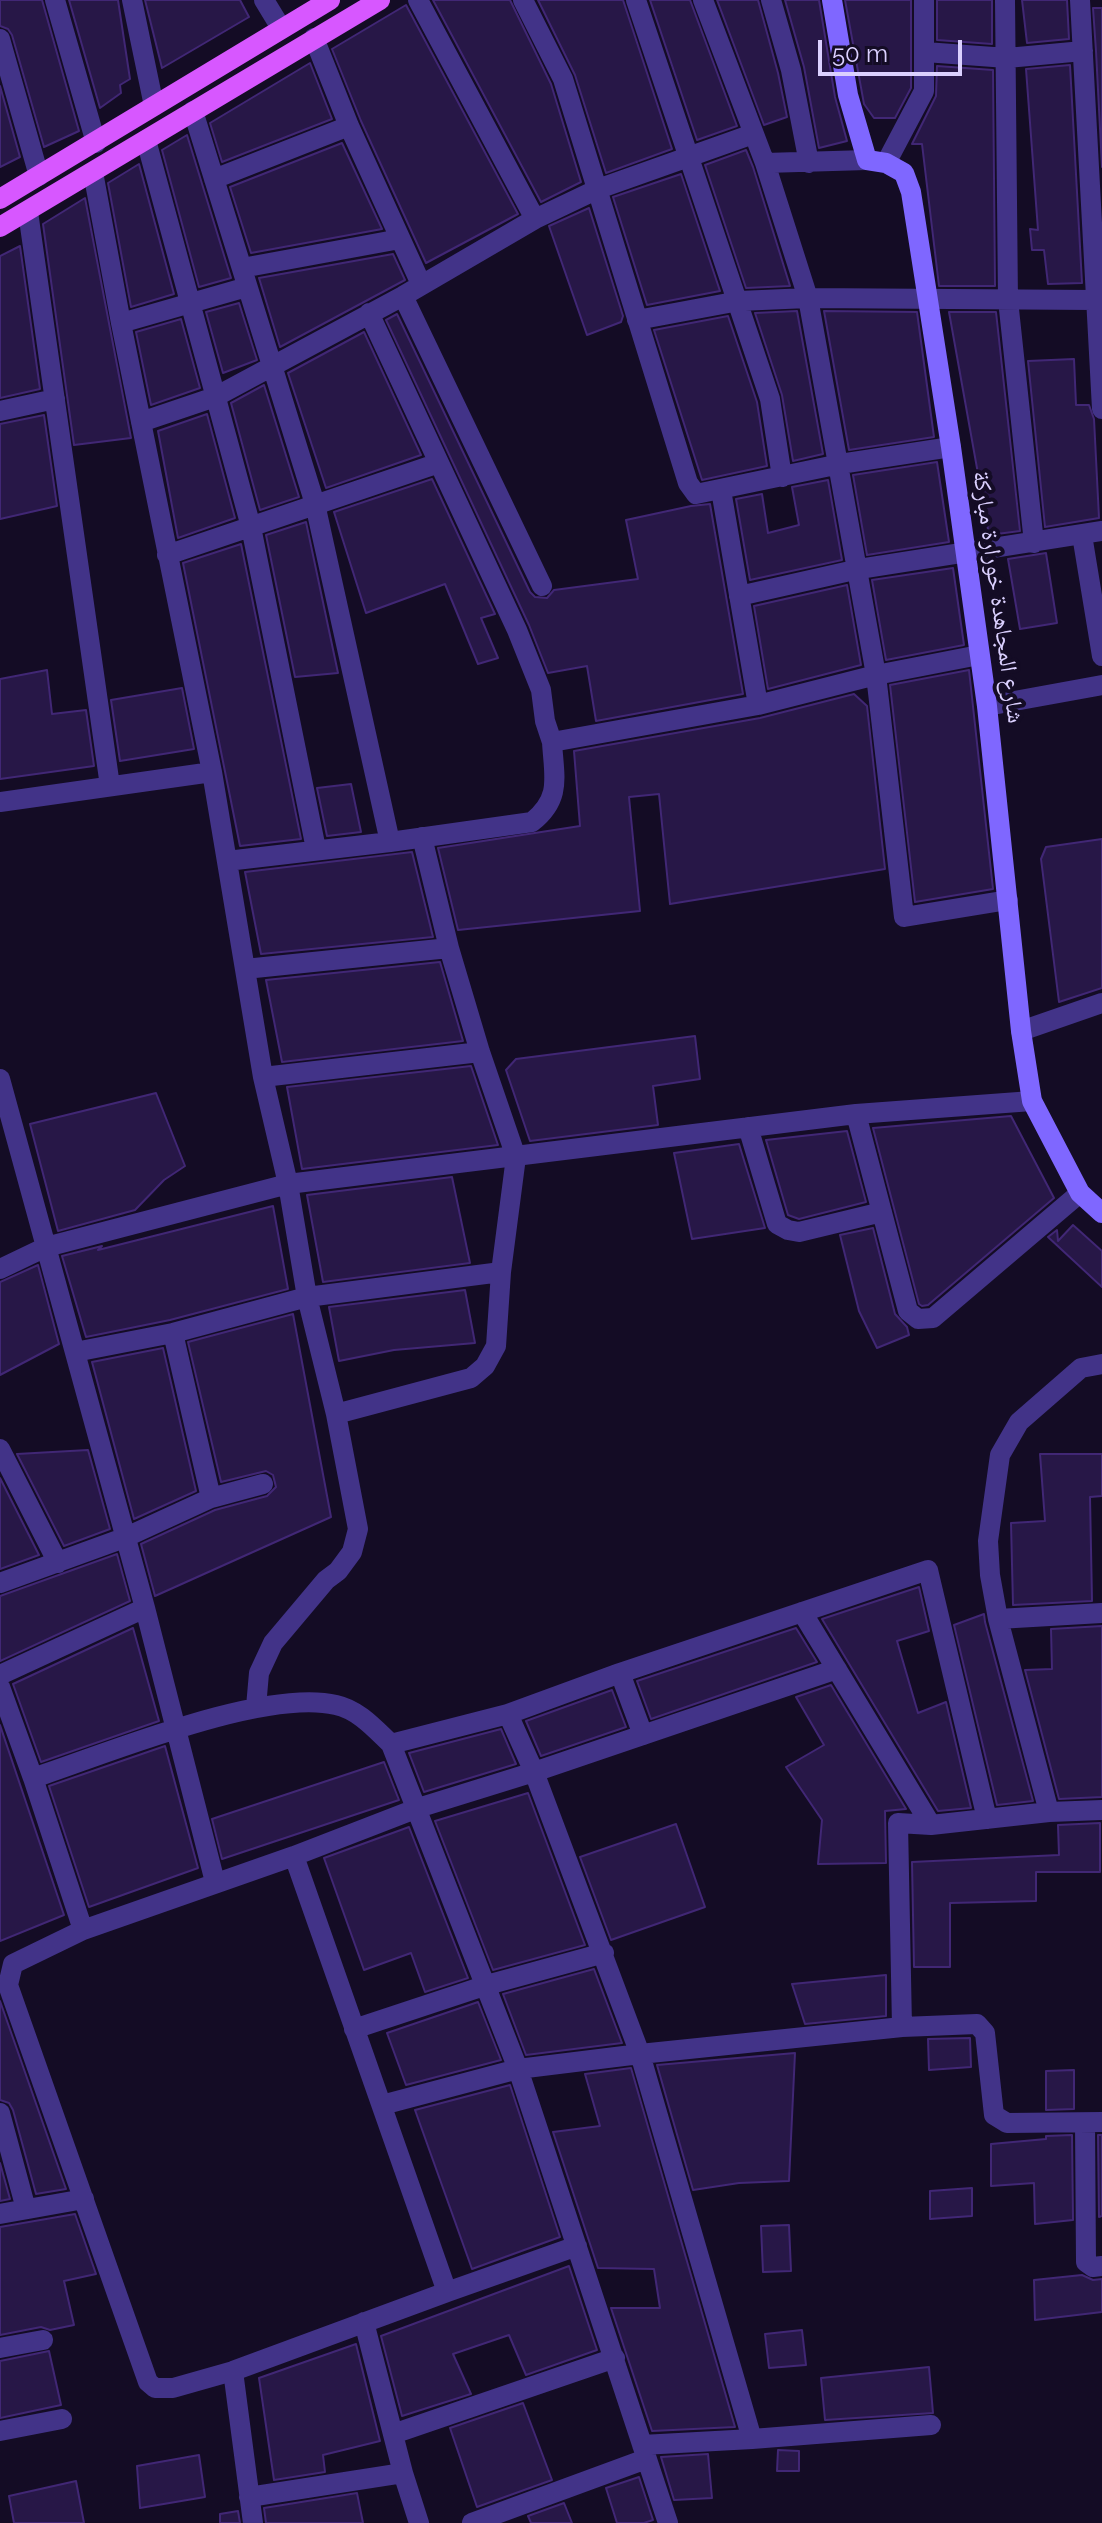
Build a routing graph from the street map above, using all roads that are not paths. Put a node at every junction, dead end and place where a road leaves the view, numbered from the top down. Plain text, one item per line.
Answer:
1 (55, 0) edge
2 (132, 0) edge
3 (264, 0) edge
4 (330, 0) edge
5 (380, 0) edge
6 (418, 0) edge
7 (523, 0) edge
8 (636, 0) edge
9 (703, 0) edge
10 (771, 0) edge
11 (832, 0) edge
12 (924, 0) edge
13 (1005, 0) edge
14 (1080, 0) edge
15 (281, 28) junction
16 (314, 38) junction
17 (0, 39) edge
18 (1083, 51) junction
19 (925, 52) junction
20 (1007, 58) junction
21 (154, 106) junction
22 (193, 111) junction
23 (349, 126) junction
24 (753, 134) junction
25 (146, 140) junction
26 (96, 143) junction
27 (690, 157) junction
28 (876, 161) junction
29 (765, 163) junction
30 (809, 163) junction
31 (93, 172) junction
32 (39, 176) junction
33 (214, 179) junction
34 (598, 189) junction
35 (0, 199) edge
36 (28, 212) junction
37 (535, 219) junction
38 (0, 227) edge
39 (400, 239) junction
40 (244, 277) junction
41 (421, 284) junction
42 (403, 296) junction
43 (808, 298) junction
44 (1008, 300) junction
45 (1094, 300) junction
46 (739, 301) junction
47 (929, 301) junction
48 (190, 303) junction
49 (369, 313) junction
50 (637, 320) junction
51 (121, 323) junction
52 (273, 366) junction
53 (215, 397) junction
54 (55, 399) junction
55 (1102, 409) edge
56 (0, 411) edge
57 (141, 422) junction
58 (951, 447) junction
59 (439, 463) junction
60 (840, 464) junction
61 (782, 477) junction
62 (721, 490) junction
63 (315, 504) junction
64 (251, 527) junction
65 (1092, 533) edge
66 (1034, 543) junction
67 (965, 552) junction
68 (167, 555) junction
69 (859, 569) junction
70 (542, 586) dead end
71 (739, 596) junction
72 (979, 655) junction
73 (1102, 656) edge
74 (876, 675) junction
75 (1102, 685) edge
76 (758, 705) junction
77 (987, 706) junction
78 (552, 742) junction
79 (212, 772) junction
80 (110, 786) junction
81 (0, 802) edge
82 (422, 837) junction
83 (390, 842) junction
84 (316, 849) junction
85 (227, 861) junction
86 (1008, 900) junction
87 (449, 948) junction
88 (245, 969) junction
89 (1102, 1003) edge
90 (1021, 1031) junction
91 (480, 1052) junction
92 (263, 1077) junction
93 (0, 1079) edge
94 (1032, 1101) junction
95 (856, 1114) junction
96 (748, 1127) junction
97 (516, 1157) junction
98 (288, 1184) junction
99 (1080, 1193) junction
100 (882, 1212) junction
101 (1102, 1213) edge
102 (46, 1247) junction
103 (0, 1269) edge
104 (501, 1272) junction
105 (307, 1297) junction
106 (173, 1333) junction
107 (75, 1352) junction
108 (1102, 1364) edge
109 (336, 1414) junction
110 (0, 1449) edge
111 (263, 1484) dead end
112 (211, 1498) junction
113 (124, 1538) junction
114 (58, 1563) junction
115 (0, 1583) edge
116 (145, 1608) junction
117 (802, 1612) junction
118 (1102, 1613) edge
119 (998, 1619) junction
120 (837, 1669) junction
121 (620, 1673) junction
122 (0, 1675) edge
123 (0, 1687) edge
124 (256, 1707) junction
125 (508, 1714) junction
126 (175, 1731) junction
127 (643, 1735) junction
128 (391, 1744) junction
129 (534, 1772) junction
130 (33, 1778) junction
131 (418, 1808) junction
132 (1102, 1810) edge
133 (1049, 1812) junction
134 (987, 1819) junction
135 (931, 1825) junction
136 (294, 1856) junction
137 (215, 1882) junction
138 (83, 1930) junction
139 (604, 1953) junction
140 (487, 1985) junction
141 (902, 2027) junction
142 (354, 2029) junction
143 (640, 2054) junction
144 (518, 2069) junction
145 (382, 2105) junction
146 (0, 2113) edge
147 (1094, 2122) edge
148 (84, 2199) junction
149 (26, 2209) junction
150 (0, 2214) edge
151 (577, 2246) junction
152 (1102, 2266) edge
153 (447, 2292) junction
154 (364, 2322) junction
155 (43, 2340) dead end
156 (0, 2348) edge
157 (615, 2358) junction
158 (233, 2371) junction
159 (62, 2419) dead end
160 (931, 2425) dead end
161 (0, 2431) edge
162 (393, 2434) junction
163 (752, 2439) junction
164 (644, 2452) junction
165 (403, 2473) junction
166 (249, 2497) junction
167 (521, 2515) edge
168 (253, 2523) edge
169 (419, 2523) edge
170 (472, 2523) edge
171 (668, 2523) edge

1 - 26 street
2 - 21 street
3 - 15 street
4 - 15 main road
5 - 16 main road
6 - 37 street
7 - 34 street
8 - 27 street
9 - 24 street
10 - 30 street
11 - 28 street, شارع المجاهدة خورارة مباركة
12 - 19 street
13 - 20 street
14 - 18 street
15 - 21 main road
16 - 22 main road
16 - 23 street
17 - 32 street
18 - 20 street
18 - 45 street
19 - 20 street
19 - 28 street
20 - 44 street
21 - 26 main road
22 - 25 main road
22 - 33 street
23 - 33 street
23 - 39 street
24 - 27 street
24 - 29 street
25 - 31 main road
25 - 48 street
26 - 32 main road
27 - 34 street
27 - 46 street
28 - 30 street
28 - 47 street, شارع المجاهدة خورارة مباركة
29 - 30 street
29 - 43 street
31 - 36 main road
31 - 51 street
32 - 35 main road
33 - 40 street
34 - 37 street
34 - 50 street
36 - 38 main road
36 - 54 street
37 - 41 street
39 - 40 street
39 - 41 street
40 - 48 street
40 - 52 street
41 - 42 street
42 - 49 street
42 - 70 street
43 - 46 street
43 - 47 street
43 - 60 street
44 - 45 street
44 - 47 street
44 - 66 street
45 - 55 street
46 - 50 street
46 - 61 street
47 - 58 street, شارع المجاهدة خورارة مباركة
48 - 51 street
48 - 53 street
49 - 52 street
49 - 59 street
50 - 62 street
51 - 57 street
52 - 53 street
52 - 63 street
53 - 57 street
53 - 64 street
54 - 56 street
54 - 80 street
57 - 68 street
58 - 60 street
58 - 67 street, شارع المجاهدة خورارة مباركة
59 - 63 street
59 - 78 street
60 - 61 street
60 - 69 street
61 - 62 street
62 - 71 street
63 - 64 street
63 - 83 street
64 - 68 street
64 - 84 street
65 - 66 street
65 - 73 street
66 - 67 street
67 - 69 street
67 - 72 street, شارع المجاهدة خورارة مباركة
68 - 79 street
69 - 71 street
69 - 74 street
71 - 76 street
72 - 74 street
72 - 77 street, شارع المجاهدة خورارة مباركة
74 - 76 street
74 - 86 street
75 - 77 street
76 - 78 street
77 - 86 street, شارع المجاهدة خورارة مباركة
78 - 82 street
79 - 80 street
79 - 85 street
80 - 81 street
82 - 83 street
82 - 87 street
83 - 84 street
84 - 85 street
85 - 88 street
86 - 90 street, شارع المجاهدة خورارة مباركة
87 - 88 street
87 - 91 street
88 - 92 street
89 - 90 street
90 - 94 street, شارع المجاهدة خورارة مباركة
91 - 92 street
91 - 97 street
92 - 98 street
93 - 102 street
94 - 95 street
94 - 99 street, شارع المجاهدة خورارة مباركة
95 - 96 street
95 - 100 street
96 - 97 street
96 - 100 street
97 - 98 street
97 - 104 street
98 - 102 street
98 - 105 street
99 - 100 street
99 - 101 street, شارع المجاهدة خورارة مباركة
102 - 103 street
102 - 107 street
104 - 105 street
104 - 109 street
105 - 106 street
105 - 109 street
106 - 107 street
106 - 112 street
107 - 113 street
108 - 119 street
109 - 124 street
110 - 114 street
111 - 112 street
112 - 113 street
113 - 114 street
113 - 116 street
114 - 115 street
116 - 122 street
116 - 126 street
117 - 120 street
117 - 121 street
117 - 134 street
118 - 119 street
119 - 133 street
120 - 127 street
120 - 135 street
121 - 125 street
121 - 127 street
123 - 130 street
124 - 126 street
124 - 128 street
125 - 128 street
125 - 129 street
126 - 130 street
126 - 137 street
127 - 129 street
128 - 131 street
129 - 131 street
129 - 139 street
130 - 138 street
131 - 136 street
131 - 140 street
132 - 133 street
133 - 134 street
134 - 135 street
135 - 141 street
136 - 137 street
136 - 142 street
137 - 138 street
138 - 148 street
139 - 140 street
139 - 143 street
140 - 142 street
140 - 144 street
141 - 143 street
141 - 147 street
142 - 145 street
143 - 144 street
143 - 163 street
144 - 145 street
144 - 151 street
145 - 153 street
146 - 149 street
147 - 152 street
148 - 149 street
148 - 158 street
149 - 150 street
151 - 153 street
151 - 157 street
153 - 154 street
154 - 158 street
154 - 162 street
155 - 156 street
157 - 162 street
157 - 164 street
158 - 166 street
159 - 161 street
160 - 163 street
162 - 165 street
163 - 164 street
164 - 167 street
164 - 171 street
165 - 166 street
165 - 169 street
166 - 168 street
167 - 170 street

